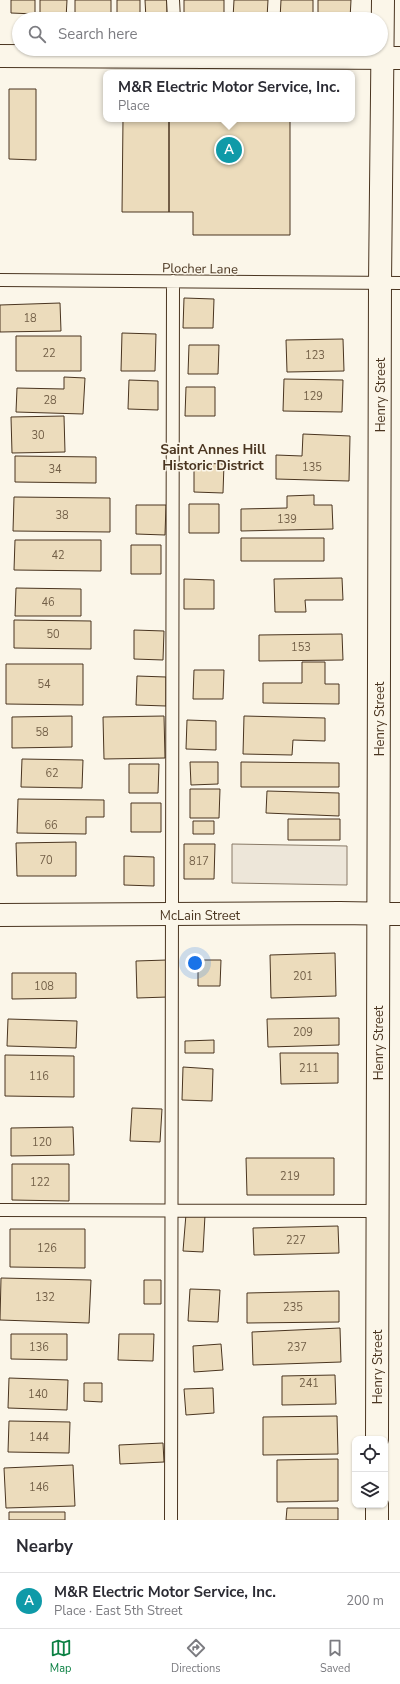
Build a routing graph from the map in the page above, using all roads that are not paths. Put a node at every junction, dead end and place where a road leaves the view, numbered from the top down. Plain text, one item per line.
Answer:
1 (173, 0) edge
2 (383, 0) edge
3 (174, 12) edge
4 (385, 12) edge
5 (388, 36) edge
6 (0, 56) edge
7 (12, 56) edge
8 (304, 56) edge
9 (391, 58) edge
10 (0, 280) edge
11 (173, 281) junction
12 (390, 283) edge
13 (389, 914) edge
14 (0, 915) edge
15 (172, 915) junction
16 (0, 1210) edge
17 (171, 1210) junction
18 (378, 1211) junction
19 (377, 1436) edge
20 (377, 1508) edge
21 (171, 1520) edge
22 (377, 1520) edge

1 - 3 lane
2 - 4 street, Henry Street
5 - 9 street, Henry Street
6 - 7 street
8 - 9 street
9 - 12 street, Henry Street
10 - 11 lane, Plocher Lane
11 - 12 lane, Plocher Lane
11 - 15 lane
12 - 13 street, Henry Street
13 - 15 street, McLain Street
13 - 18 street, Henry Street
14 - 15 street, McLain Street
15 - 17 lane
16 - 17 lane
17 - 18 lane
17 - 21 lane
18 - 19 street, Henry Street
20 - 22 street

